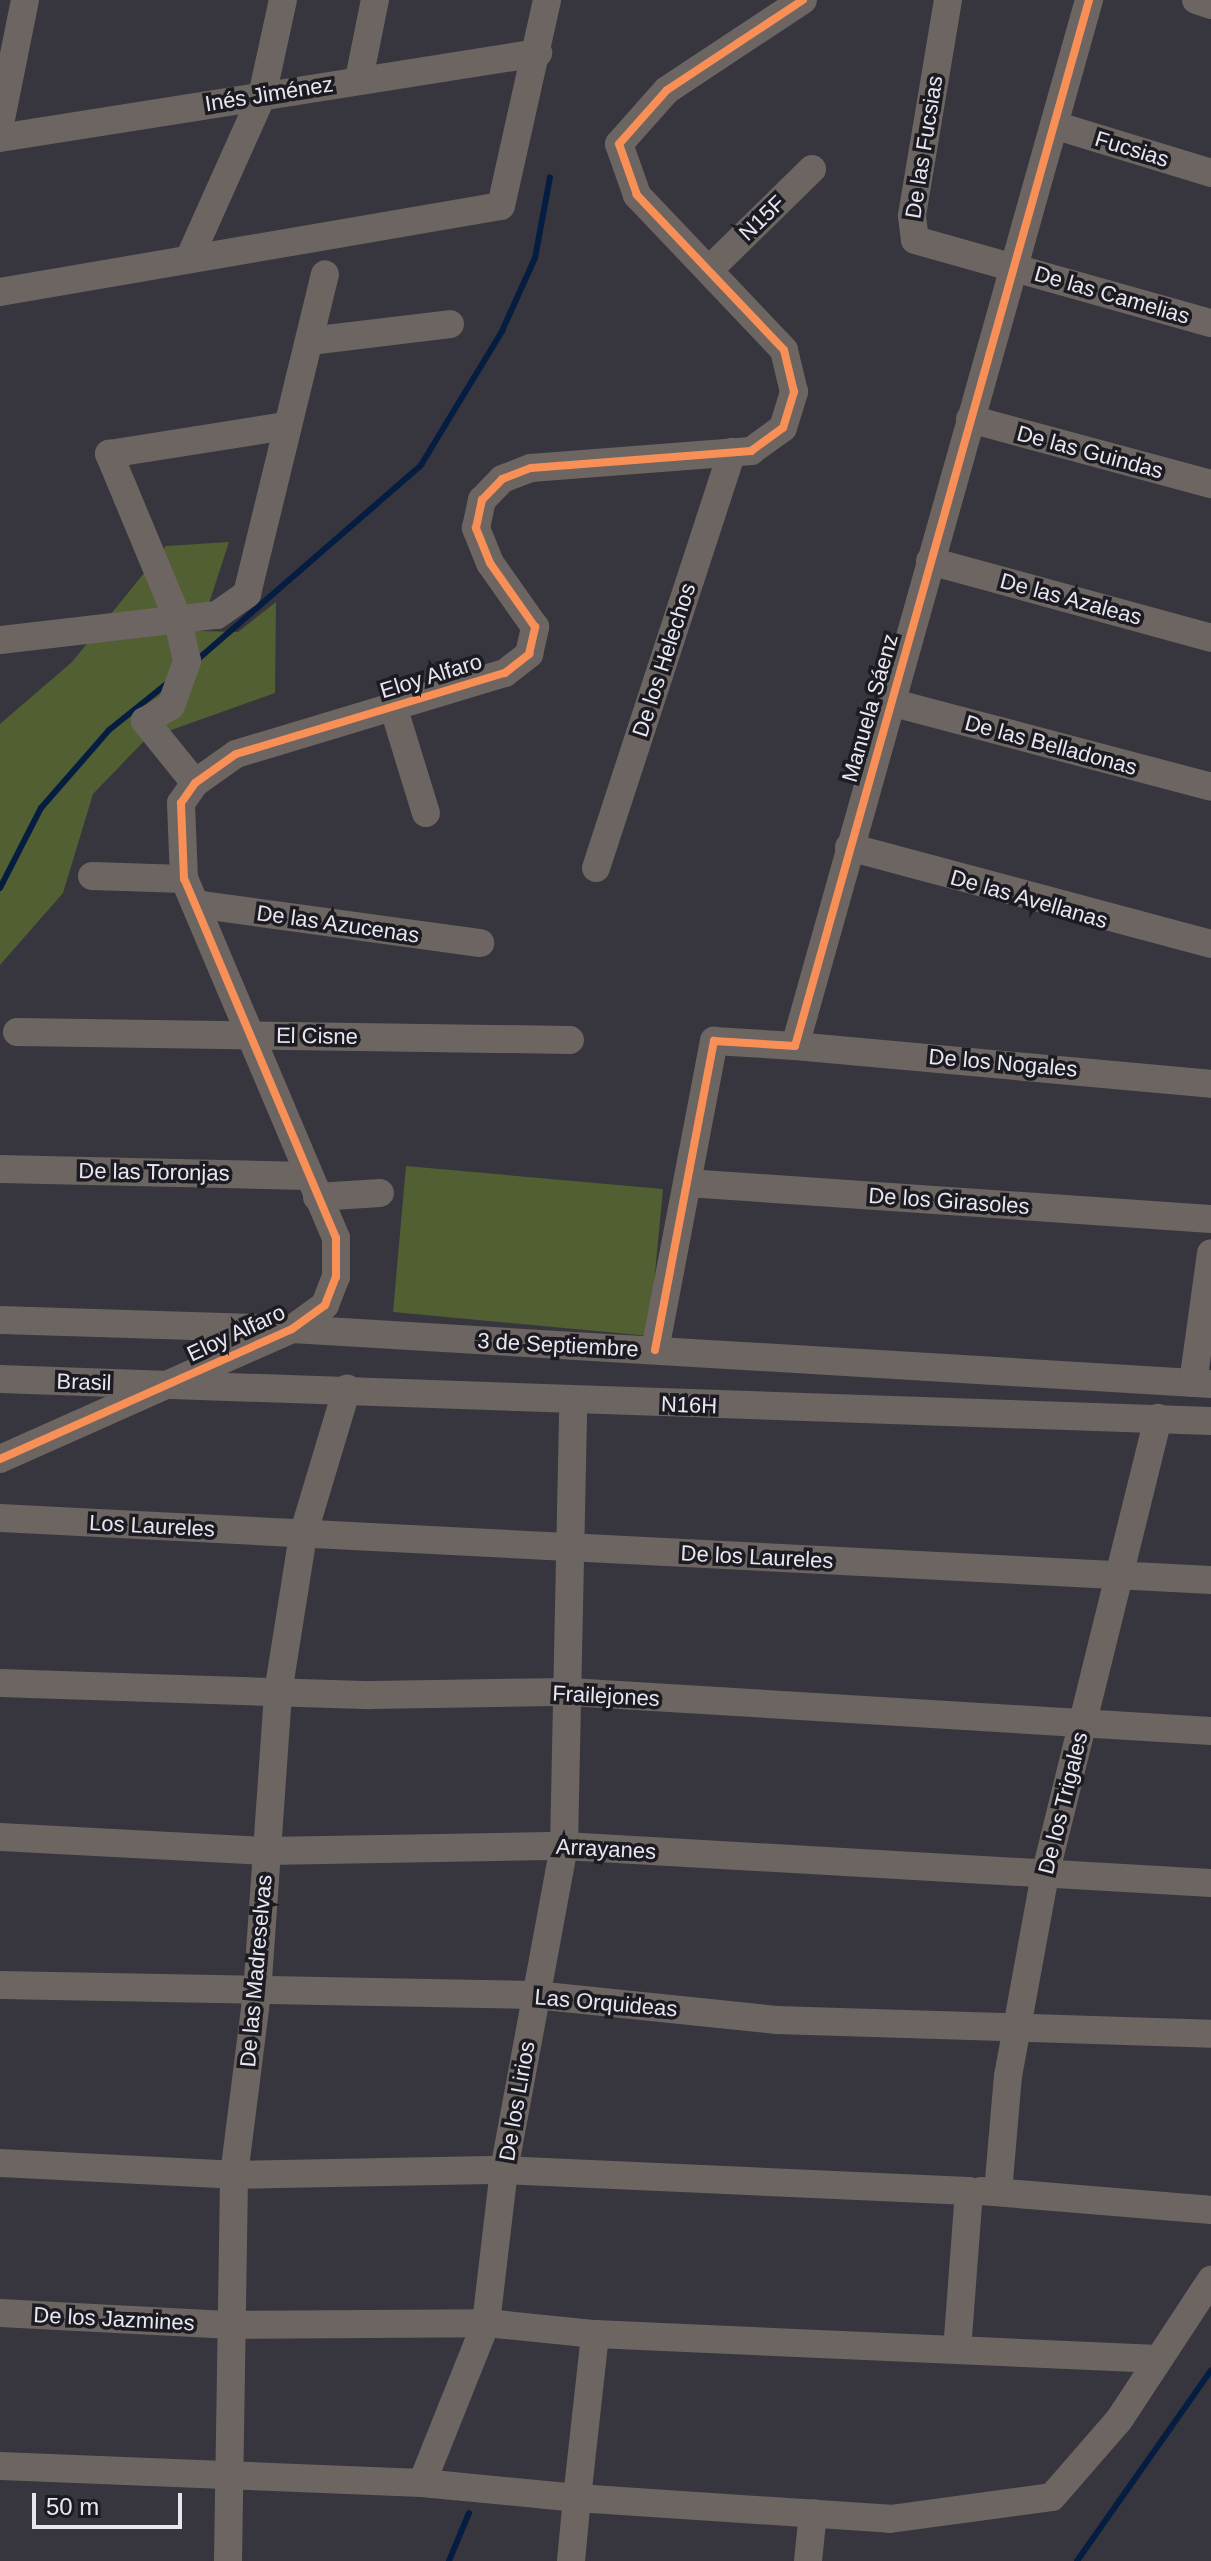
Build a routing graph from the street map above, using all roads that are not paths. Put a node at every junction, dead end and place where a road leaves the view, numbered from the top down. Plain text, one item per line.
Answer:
1 (25, 0) edge
2 (283, 0) edge
3 (375, 0) edge
4 (547, 0) edge
5 (803, 0) edge
6 (948, 0) edge
7 (1089, 0) edge
8 (1196, 0) edge
9 (1211, 5) edge
10 (538, 53) junction
11 (359, 79) junction
12 (262, 96) junction
13 (0, 124) edge
14 (1054, 125) junction
15 (0, 138) edge
16 (812, 169) dead end
17 (1211, 173) edge
18 (189, 259) junction
19 (1013, 266) junction
20 (712, 267) junction
21 (325, 274) dead end
22 (0, 292) edge
23 (1211, 323) edge
24 (450, 324) dead end
25 (310, 341) junction
26 (970, 419) junction
27 (285, 426) junction
28 (732, 452) junction
29 (1211, 484) edge
30 (930, 561) junction
31 (177, 617) junction
32 (1211, 638) edge
33 (0, 640) edge
34 (890, 702) junction
35 (393, 706) junction
36 (195, 783) junction
37 (1211, 787) edge
38 (426, 813) dead end
39 (849, 847) junction
40 (596, 868) dead end
41 (92, 876) dead end
42 (190, 892) junction
43 (480, 943) dead end
44 (1211, 944) edge
45 (17, 1032) dead end
46 (245, 1035) junction
47 (570, 1040) dead end
48 (795, 1046) junction
49 (1211, 1084) edge
50 (0, 1169) edge
51 (687, 1183) junction
52 (312, 1186) junction
53 (380, 1193) dead end
54 (1211, 1219) edge
55 (1211, 1253) edge
56 (0, 1320) edge
57 (292, 1329) junction
58 (655, 1350) junction
59 (0, 1379) edge
60 (1202, 1383) edge
61 (167, 1384) junction
62 (347, 1388) junction
63 (573, 1402) junction
64 (1158, 1418) junction
65 (1211, 1421) edge
66 (0, 1459) edge
67 (0, 1518) edge
68 (303, 1535) junction
69 (572, 1547) junction
70 (1121, 1576) junction
71 (1211, 1580) edge
72 (0, 1683) edge
73 (570, 1692) junction
74 (278, 1693) junction
75 (1082, 1725) junction
76 (1211, 1731) edge
77 (0, 1837) edge
78 (564, 1846) junction
79 (266, 1851) junction
80 (1045, 1875) junction
81 (1211, 1883) edge
82 (0, 1985) edge
83 (257, 1994) junction
84 (535, 1995) junction
85 (1019, 2026) junction
86 (1211, 2034) edge
87 (0, 2163) edge
88 (504, 2170) junction
89 (234, 2175) junction
90 (969, 2191) junction
91 (998, 2192) junction
92 (1211, 2210) edge
93 (1211, 2280) edge
94 (0, 2313) edge
95 (486, 2323) junction
96 (227, 2325) junction
97 (595, 2334) junction
98 (957, 2350) junction
99 (1158, 2359) junction
100 (0, 2466) edge
101 (226, 2473) junction
102 (422, 2483) junction
103 (577, 2498) junction
104 (813, 2513) junction
105 (228, 2561) edge
106 (571, 2561) edge
107 (808, 2561) edge

1 - 13 street
2 - 12 street
3 - 11 street
4 - 10 street
5 - 20 street, Eloy Alfaro
6 - 19 street, De las Fucsias
7 - 14 street, Manuela Sáenz
8 - 9 street
10 - 11 street, Inés Jiménez
10 - 18 street
11 - 12 street, Inés Jiménez
12 - 15 street, Inés Jiménez
12 - 18 street
14 - 17 street, Fucsias
14 - 19 street, Manuela Sáenz
16 - 20 street, N15F
18 - 22 street
19 - 23 street, De las Camelias
19 - 26 street, Manuela Sáenz
20 - 28 street, Eloy Alfaro
21 - 25 street
24 - 25 street
25 - 27 street
26 - 29 street, De las Guindas
26 - 30 street, Manuela Sáenz
27 - 31 street
27 - 31 street
28 - 35 street, Eloy Alfaro
28 - 40 street, De los Helechos
30 - 32 street, De las Azaleas
30 - 34 street, Manuela Sáenz
31 - 33 street
31 - 36 street
34 - 37 street, De las Belladonas
34 - 39 street, Manuela Sáenz
35 - 36 street, Eloy Alfaro
35 - 38 street
36 - 42 street, Eloy Alfaro
39 - 44 street, De las Avellanas
39 - 48 street, Manuela Sáenz
41 - 42 street, De las Azucenas
42 - 43 street, De las Azucenas
42 - 46 street, Eloy Alfaro
45 - 46 street, El Cisne
46 - 47 street, El Cisne
46 - 52 street, Eloy Alfaro
48 - 49 street, De los Nogales
48 - 51 street
50 - 52 street, De las Toronjas
51 - 54 street, De los Girasoles
51 - 58 street
52 - 53 street, De las Toronjas
52 - 57 street, Eloy Alfaro
55 - 60 street
56 - 57 street, 3 de Septiembre
57 - 58 street, 3 de Septiembre
57 - 61 street, Eloy Alfaro
58 - 60 street, 3 de Septiembre
59 - 61 street, Brasil
61 - 62 street, N16H
61 - 66 street, Eloy Alfaro
62 - 63 street, N16H
62 - 68 street, De las Madreselvas
63 - 64 street, N16H
63 - 69 street, De los Lirios
64 - 65 street, N16H
64 - 70 street, De los Trigales
67 - 68 street, Los Laureles
68 - 69 street, De los Laureles
68 - 74 street, De las Madreselvas
69 - 70 street, De los Laureles
69 - 73 street, De los Lirios
70 - 71 street, De los Laureles
70 - 75 street, De los Trigales
72 - 74 street, Frailejones
73 - 74 street, Frailejones
73 - 75 street, Frailejones
73 - 78 street, De los Lirios
74 - 79 street, De las Madreselvas
75 - 76 street, Frailejones
75 - 80 street, De los Trigales
77 - 79 street, Arrayanes
78 - 79 street, Arrayanes
78 - 80 street, Arrayanes
78 - 84 street, De los Lirios
79 - 83 street, De las Madreselvas
80 - 81 street, Arrayanes
80 - 85 street, De los Trigales
82 - 83 street, Las Orquideas
83 - 84 street, Las Orquideas
83 - 89 street, De las Madreselvas
84 - 85 street, Las Orquideas
84 - 88 street, De los Lirios
85 - 86 street, Las Orquideas
85 - 91 street, De los Trigales
87 - 89 street
88 - 89 street
88 - 90 street
88 - 95 street, De los Lirios
89 - 96 street, De las Madreselvas
90 - 91 street
90 - 98 street
91 - 92 street
93 - 99 street
94 - 96 street, De los Jazmines
95 - 96 street, De los Jazmines
95 - 97 street, De los Jazmines
95 - 102 street, De los Lirios
96 - 101 street, De las Madreselvas
97 - 98 street, De los Jazmines
97 - 103 street
98 - 99 street, De los Jazmines
99 - 104 street
100 - 101 street
101 - 102 street
101 - 105 street, De las Madreselvas
102 - 103 street
103 - 104 street
103 - 106 street
104 - 107 street

